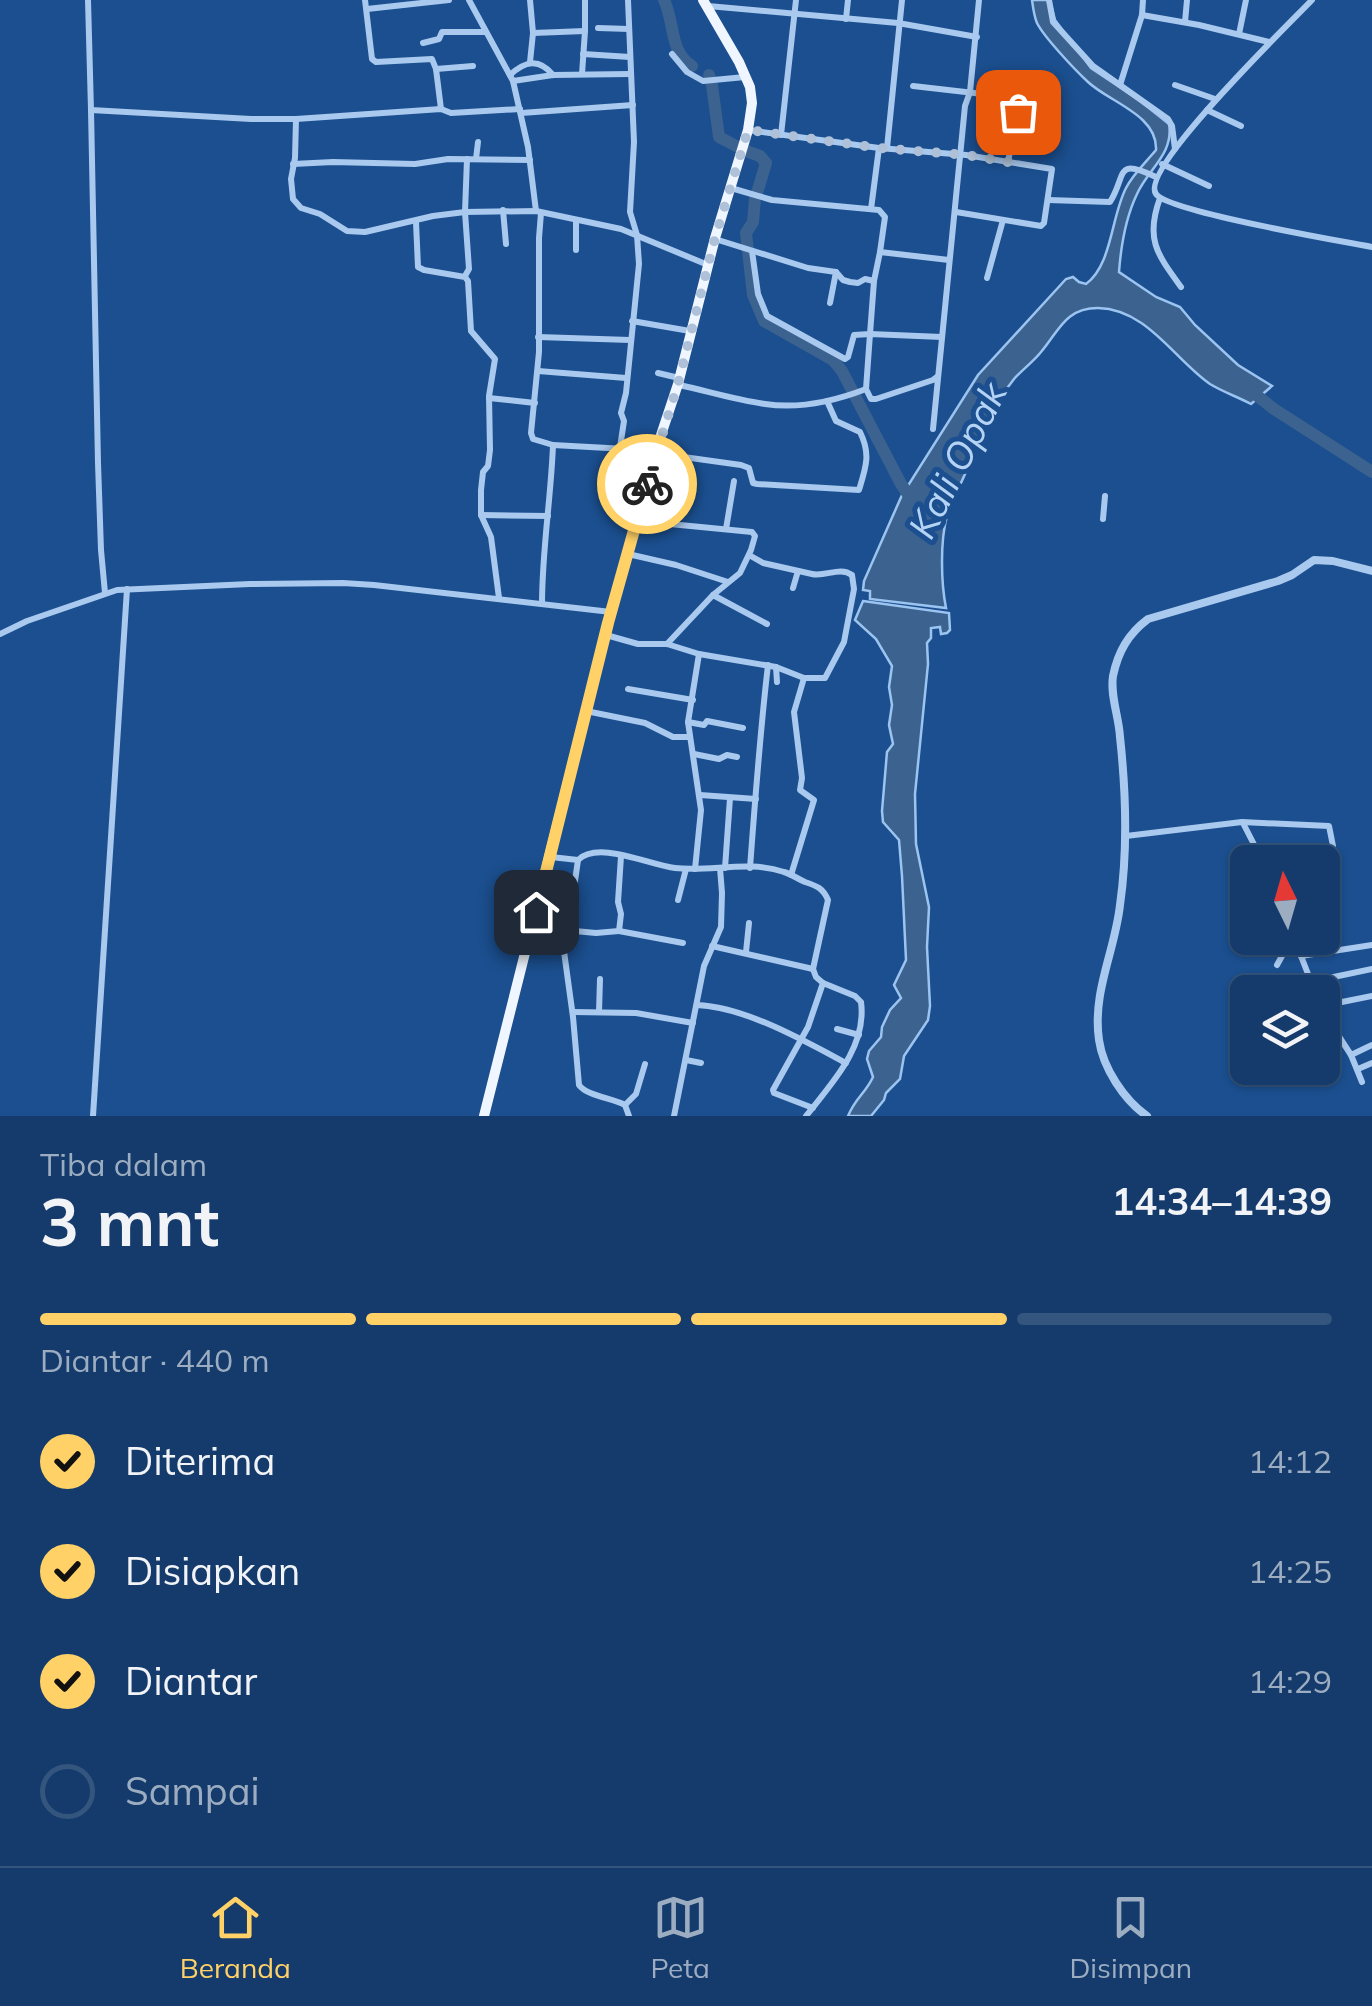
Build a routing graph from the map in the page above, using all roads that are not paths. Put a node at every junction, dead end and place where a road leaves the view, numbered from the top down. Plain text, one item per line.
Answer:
1 (88, 0) edge
2 (449, 0) edge
3 (469, 0) edge
4 (530, 0) edge
5 (585, 0) edge
6 (628, 0) edge
7 (796, 0) edge
8 (848, 0) edge
9 (902, 0) edge
10 (979, 0) edge
11 (1049, 0) edge
12 (1143, 0) edge
13 (1187, 0) edge
14 (1246, 0) edge
15 (1312, 0) edge
16 (705, 3) edge
17 (366, 4) edge
18 (795, 13) junction
19 (1142, 15) junction
20 (846, 19) junction
21 (898, 22) junction
22 (1185, 22) junction
23 (598, 28) dead end
24 (629, 30) junction
25 (585, 31) junction
26 (486, 32) junction
27 (533, 33) junction
28 (1238, 34) junction
29 (977, 37) junction
30 (1270, 42) junction
31 (423, 43) dead end
32 (583, 54) junction
33 (672, 54) dead end
34 (630, 58) junction
35 (530, 62) junction
36 (473, 66) dead end
37 (436, 69) junction
38 (553, 74) junction
39 (582, 74) junction
40 (630, 74) junction
41 (746, 76) junction
42 (511, 78) junction
43 (1175, 84) dead end
44 (1120, 85) junction
45 (913, 86) dead end
46 (970, 92) junction
47 (1214, 99) junction
48 (633, 105) junction
49 (441, 109) junction
50 (90, 110) junction
51 (1207, 110) junction
52 (521, 111) junction
53 (1018, 112) junction
54 (1056, 118) dead end
55 (296, 119) junction
56 (1240, 126) dead end
57 (748, 130) junction
58 (781, 135) junction
59 (478, 142) dead end
60 (883, 148) junction
61 (1175, 150) junction
62 (961, 154) junction
63 (471, 159) junction
64 (530, 160) junction
65 (1008, 162) junction
66 (294, 164) junction
67 (1162, 164) junction
68 (1152, 175) junction
69 (1209, 186) dead end
70 (730, 188) junction
71 (1160, 198) junction
72 (1048, 200) junction
73 (871, 209) junction
74 (504, 210) junction
75 (466, 212) junction
76 (539, 212) junction
77 (956, 212) junction
78 (576, 220) junction
79 (1003, 220) junction
80 (416, 222) junction
81 (637, 235) junction
82 (715, 238) junction
83 (506, 244) dead end
84 (1372, 247) edge
85 (576, 250) dead end
86 (750, 250) junction
87 (880, 252) junction
88 (949, 260) junction
89 (708, 266) junction
90 (836, 272) junction
91 (465, 277) junction
92 (987, 278) dead end
93 (874, 281) junction
94 (1181, 286) dead end
95 (830, 302) dead end
96 (632, 321) junction
97 (690, 331) junction
98 (870, 334) junction
99 (538, 337) junction
100 (942, 337) junction
101 (630, 340) junction
102 (538, 371) junction
103 (658, 373) dead end
104 (938, 374) junction
105 (627, 378) junction
106 (678, 381) junction
107 (864, 390) junction
108 (489, 398) junction
109 (827, 401) junction
110 (535, 404) junction
111 (933, 429) dead end
112 (553, 445) junction
113 (619, 449) junction
114 (656, 454) junction
115 (734, 481) dead end
116 (1105, 496) dead end
117 (612, 500) dead end
118 (482, 515) junction
119 (548, 516) junction
120 (638, 517) junction
121 (1103, 519) dead end
122 (726, 528) junction
123 (627, 554) junction
124 (749, 555) junction
125 (798, 571) junction
126 (1372, 571) edge
127 (728, 582) junction
128 (793, 588) dead end
129 (127, 590) junction
130 (105, 593) junction
131 (713, 595) junction
132 (499, 598) junction
133 (542, 604) junction
134 (611, 612) junction
135 (766, 624) dead end
136 (0, 634) edge
137 (605, 635) junction
138 (667, 644) junction
139 (699, 654) junction
140 (772, 666) junction
141 (804, 678) junction
142 (777, 682) dead end
143 (628, 689) dead end
144 (693, 700) junction
145 (586, 710) junction
146 (688, 722) junction
147 (743, 728) dead end
148 (690, 737) junction
149 (694, 754) junction
150 (737, 757) dead end
151 (700, 795) junction
152 (730, 798) junction
153 (756, 800) junction
154 (1242, 822) junction
155 (1126, 836) junction
156 (1255, 845) edge
157 (1334, 845) edge
158 (551, 856) junction
159 (621, 856) junction
160 (578, 860) junction
161 (722, 868) junction
162 (750, 868) junction
163 (691, 869) junction
164 (792, 876) junction
165 (678, 900) dead end
166 (749, 923) dead end
167 (564, 930) junction
168 (619, 931) junction
169 (683, 943) dead end
170 (1372, 945) edge
171 (712, 946) junction
172 (746, 952) junction
173 (1283, 955) edge
174 (1301, 956) joint
175 (1277, 965) dead end
176 (814, 970) junction
177 (1372, 970) edge
178 (1308, 975) edge
179 (1340, 976) edge
180 (600, 979) dead end
181 (823, 982) junction
182 (1372, 996) edge
183 (1340, 1004) edge
184 (697, 1006) junction
185 (572, 1012) junction
186 (599, 1012) junction
187 (693, 1023) junction
188 (836, 1029) dead end
189 (858, 1034) junction
190 (1340, 1037) edge
191 (801, 1040) junction
192 (1372, 1046) edge
193 (1351, 1055) junction
194 (686, 1060) junction
195 (1372, 1062) edge
196 (701, 1063) dead end
197 (846, 1063) junction
198 (644, 1064) dead end
199 (1358, 1070) junction
200 (1362, 1082) dead end
201 (626, 1105) junction
202 (813, 1108) junction
203 (93, 1116) edge
204 (484, 1116) edge
205 (629, 1116) edge
206 (674, 1116) edge
207 (806, 1116) edge
208 (1146, 1116) edge

1 - 50 street
2 - 17 street
3 - 26 street
4 - 27 street
5 - 25 street
6 - 24 street
7 - 18 street
8 - 20 street
9 - 21 street
10 - 29 street
11 - 44 street
12 - 19 street
13 - 22 street
14 - 28 street
15 - 30 street
16 - 18 street
16 - 41 main road
17 - 37 street
18 - 20 street
18 - 58 street
19 - 22 street
19 - 44 street
20 - 21 street
21 - 29 street
21 - 60 street
22 - 28 street
23 - 24 street
24 - 34 street
25 - 27 street
25 - 32 street
26 - 31 street
26 - 42 street
27 - 35 street
28 - 30 street
29 - 46 street
30 - 47 street
32 - 34 street
32 - 39 street
33 - 41 street
34 - 40 street
35 - 38 street
35 - 42 street
36 - 37 street
37 - 49 street
38 - 39 street
38 - 42 street
39 - 40 street
40 - 48 street
41 - 57 main road
42 - 52 street
43 - 47 street
44 - 61 street
45 - 46 street
46 - 53 street
46 - 62 street
47 - 51 street
48 - 52 street
48 - 81 street
49 - 52 street
49 - 55 street
50 - 55 street
50 - 130 street
51 - 56 street
51 - 61 street
52 - 64 street
53 - 54 street
53 - 65 street
55 - 66 street
57 - 58 street
57 - 70 main road
58 - 60 street
59 - 63 street
60 - 62 street
60 - 73 street
61 - 67 street
62 - 65 street
62 - 77 street
63 - 64 street
63 - 66 street
63 - 75 street
64 - 76 street
65 - 72 street
66 - 80 street
67 - 68 street
67 - 69 street
68 - 71 street
68 - 72 street
70 - 73 street
70 - 82 main road
71 - 84 street
71 - 94 street
72 - 79 street
73 - 87 street
74 - 75 street
74 - 76 street
74 - 83 street
75 - 80 street
75 - 91 street
76 - 78 street
76 - 99 street
77 - 79 street
77 - 88 street
78 - 81 street
78 - 85 street
79 - 92 street
80 - 91 street
81 - 89 street
81 - 96 street
82 - 86 street
82 - 89 main road
86 - 90 street
86 - 98 street
87 - 88 street
87 - 93 street
88 - 100 street
89 - 97 main road
90 - 93 street
90 - 95 street
91 - 108 street
93 - 98 street
96 - 97 street
96 - 101 street
97 - 106 main road
98 - 100 street
98 - 107 street
99 - 101 street
99 - 102 street
100 - 104 street
101 - 105 street
102 - 105 street
102 - 110 street
103 - 106 street
104 - 107 street
104 - 111 street
105 - 113 street
106 - 109 street
106 - 114 main road
107 - 109 street
108 - 110 street
108 - 118 street
109 - 114 street
110 - 112 street
112 - 113 street
112 - 119 street
113 - 114 street
113 - 117 street
114 - 120 main road
115 - 122 street
116 - 121 street
118 - 119 street
118 - 132 street
119 - 133 street
120 - 122 street
120 - 123 main road
122 - 124 street
123 - 127 street
123 - 134 main road
124 - 125 street
124 - 127 street
125 - 128 street
125 - 141 street
126 - 155 street
127 - 131 street
129 - 130 street
129 - 132 street
129 - 203 street
130 - 136 street
131 - 135 street
131 - 138 street
132 - 133 street
133 - 134 street
134 - 137 main road
137 - 138 street
137 - 145 main road
138 - 139 street
139 - 140 street
139 - 144 street
140 - 141 street
140 - 142 street
140 - 153 street
141 - 164 street
143 - 144 street
144 - 146 street
145 - 148 street
145 - 158 main road
146 - 147 street
146 - 148 street
148 - 149 street
149 - 150 street
149 - 151 street
151 - 152 street
151 - 163 street
152 - 153 street
152 - 161 street
153 - 162 street
154 - 155 street
154 - 156 street
154 - 157 street
155 - 208 street
158 - 160 street
158 - 204 main road
159 - 160 street
159 - 163 street
159 - 168 street
160 - 167 street
161 - 162 street
161 - 163 street
161 - 171 street
162 - 164 street
163 - 165 street
164 - 176 street
166 - 172 street
167 - 168 street
167 - 185 street
168 - 169 street
170 - 174 street
171 - 172 street
171 - 184 street
172 - 176 street
173 - 175 street
174 - 178 street
176 - 181 street
177 - 179 street
180 - 186 street
181 - 189 street
181 - 191 street
182 - 183 street
184 - 187 street
184 - 191 street
185 - 186 street
185 - 201 street
186 - 187 street
187 - 194 street
188 - 189 street
189 - 197 street
190 - 193 street
191 - 197 street
191 - 202 street
192 - 193 street
193 - 199 street
194 - 196 street
194 - 206 street
195 - 199 street
197 - 202 street
198 - 201 street
199 - 200 street
201 - 205 street
202 - 207 street

